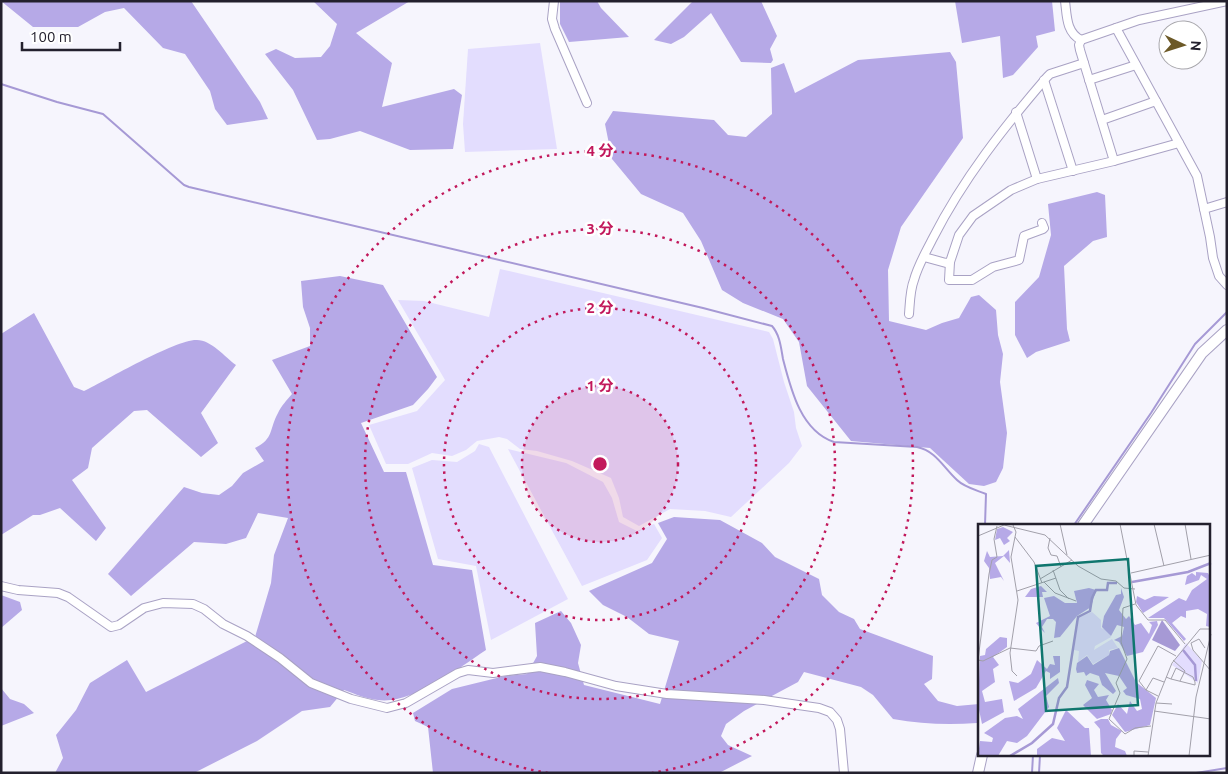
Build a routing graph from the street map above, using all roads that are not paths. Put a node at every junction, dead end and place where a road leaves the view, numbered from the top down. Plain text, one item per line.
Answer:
1 (554, 1) edge
2 (1064, 1) edge
3 (1227, 1) edge
4 (1116, 28) junction
5 (1080, 40) junction
6 (1084, 63) junction
7 (1136, 65) junction
8 (1044, 80) junction
9 (1089, 80) junction
10 (1156, 102) junction
11 (587, 103) dead end
12 (1016, 112) junction
13 (1102, 120) junction
14 (1179, 143) junction
15 (1114, 161) junction
16 (1073, 171) junction
17 (1037, 179) junction
18 (1227, 202) edge
19 (1204, 209) junction
20 (1042, 224) dead end
21 (924, 257) junction
22 (950, 262) junction
23 (1227, 284) edge
24 (909, 314) dead end
25 (1227, 330) edge
26 (1084, 524) edge
27 (1, 586) edge
28 (982, 756) edge
29 (844, 773) edge
30 (978, 773) edge

1 - 11 street
2 - 5 street
3 - 4 street
4 - 5 street
4 - 7 street
5 - 6 street
6 - 8 street
6 - 9 street
7 - 9 street
7 - 10 street
8 - 12 street
8 - 16 street
9 - 13 street
10 - 13 street
10 - 14 street
12 - 17 street
12 - 21 street
13 - 15 street
14 - 15 street
14 - 19 street
15 - 16 street
16 - 17 street
17 - 22 street
18 - 19 street
19 - 23 street
20 - 22 street
21 - 22 street
21 - 24 street
25 - 26 street
27 - 29 street
28 - 30 street

